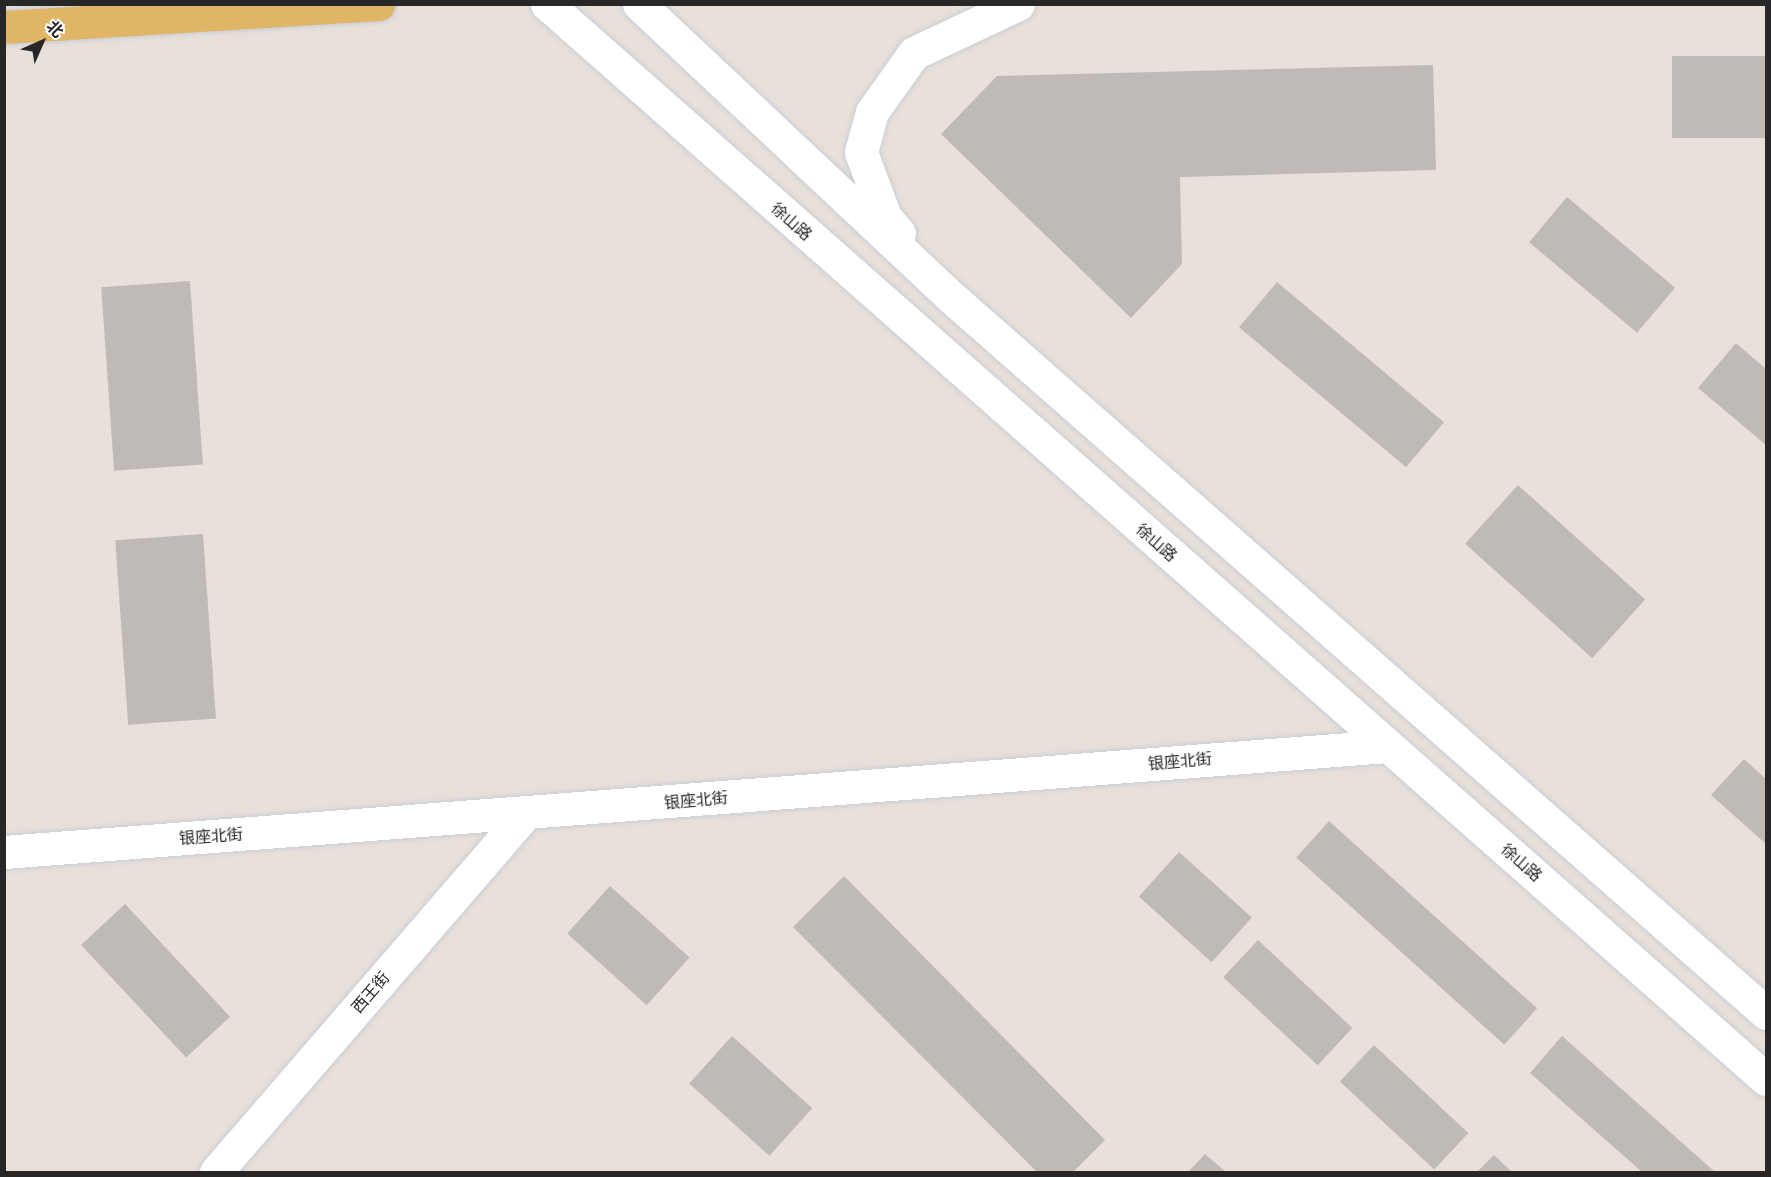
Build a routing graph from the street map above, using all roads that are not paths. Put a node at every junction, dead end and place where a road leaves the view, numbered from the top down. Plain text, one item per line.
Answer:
1 (378, 4) edge
2 (547, 4) edge
3 (639, 4) edge
4 (1018, 4) edge
5 (4, 27) edge
6 (951, 297) junction
7 (1387, 746) junction
8 (525, 814) junction
9 (4, 852) edge
10 (1767, 1013) edge
11 (1767, 1079) edge
12 (216, 1173) edge

1 - 5 main road
2 - 7 main road, 徐山路
3 - 6 main road
4 - 6 main road
6 - 10 main road
7 - 8 main road, 银座北街
7 - 11 main road, 徐山路
8 - 9 main road, 银座北街
8 - 12 main road, 西王街

